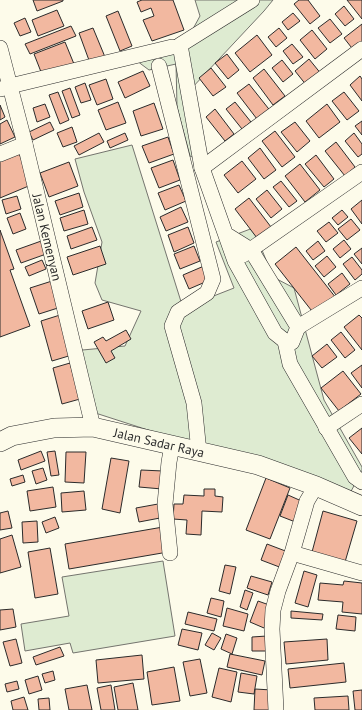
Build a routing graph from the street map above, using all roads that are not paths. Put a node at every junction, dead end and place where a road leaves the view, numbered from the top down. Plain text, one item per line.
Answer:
1 (252, 0) edge
2 (172, 47) dead end
3 (0, 48) edge
4 (362, 49) edge
5 (159, 66) dead end
6 (5, 88) edge
7 (25, 144) junction
8 (0, 154) edge
9 (202, 168) junction
10 (362, 172) edge
11 (227, 235) junction
12 (251, 250) junction
13 (235, 261) junction
14 (362, 288) edge
15 (298, 327) junction
16 (286, 341) junction
17 (362, 404) edge
18 (93, 427) junction
19 (326, 428) junction
20 (0, 442) edge
21 (172, 446) junction
22 (199, 452) junction
23 (362, 482) edge
24 (316, 486) junction
25 (362, 506) edge
26 (170, 553) dead end
27 (292, 553) junction
28 (362, 573) edge
29 (276, 710) edge

1 - 9 street
2 - 6 street
3 - 6 street, Jalan Kemenyan
4 - 9 street
5 - 22 street
6 - 7 street, Jalan Kemenyan
7 - 8 street
7 - 18 street, Jalan Kemenyan
9 - 11 street
10 - 12 street
11 - 12 street
11 - 13 street
12 - 13 street
12 - 15 street
13 - 16 street
14 - 15 street
15 - 16 street
16 - 19 street
17 - 19 street
18 - 20 street, Jalan Sadar Raya
18 - 21 street, Jalan Sadar Raya
19 - 23 street
21 - 22 street, Jalan Sadar Raya
21 - 26 street
22 - 24 street, Jalan Sadar Raya
24 - 25 street, Jalan Sadar Raya
24 - 27 street
27 - 28 street
27 - 29 street

